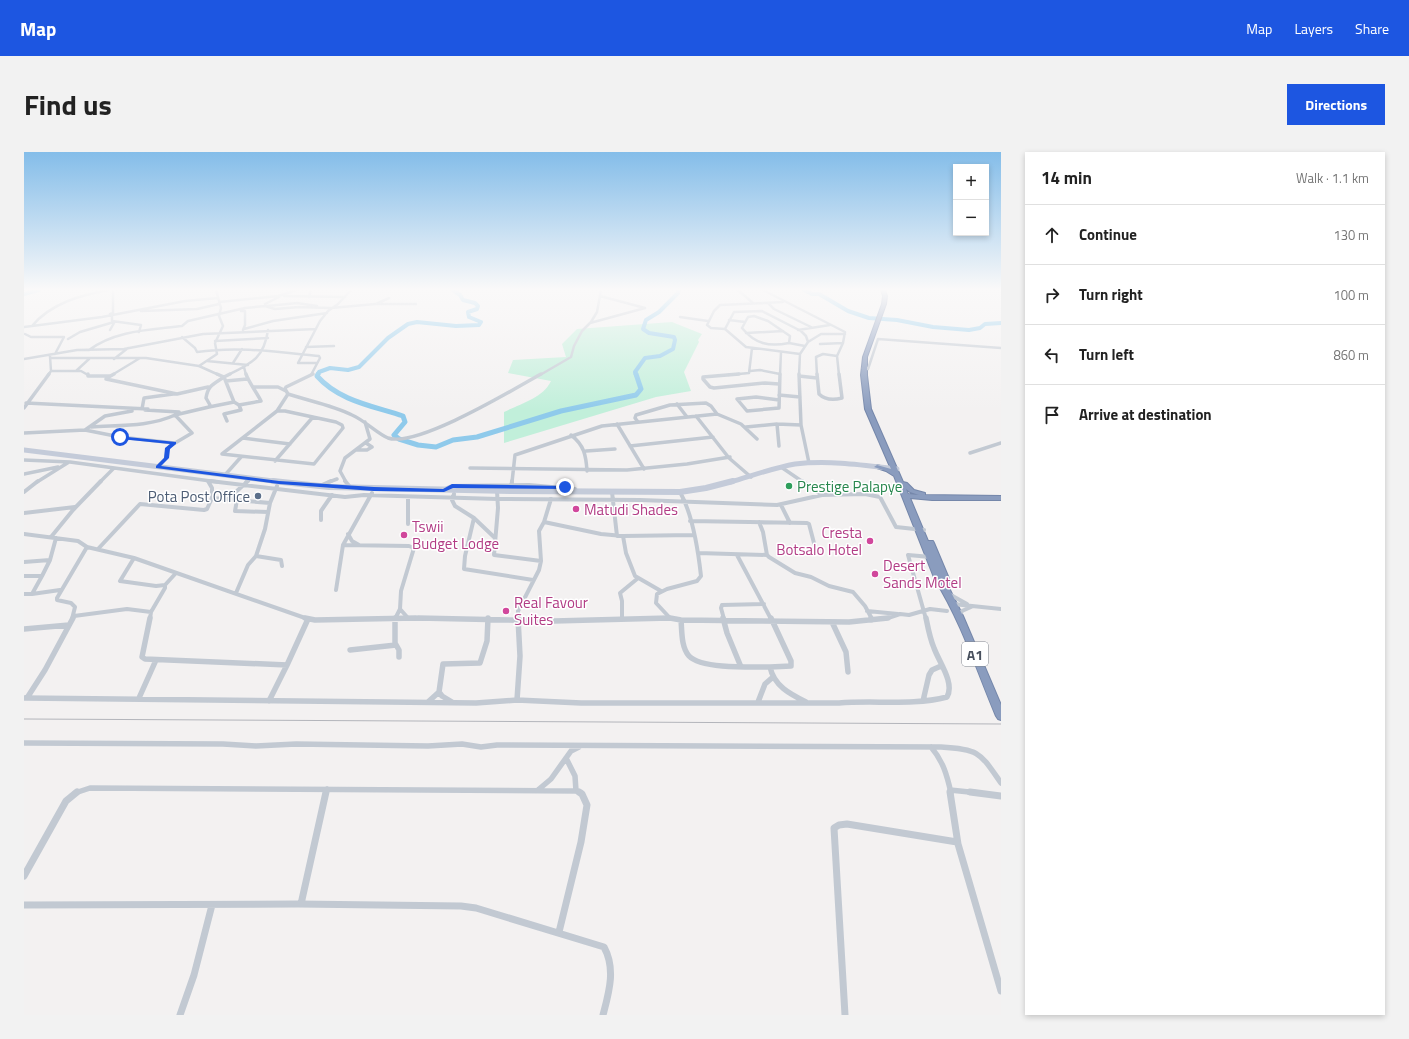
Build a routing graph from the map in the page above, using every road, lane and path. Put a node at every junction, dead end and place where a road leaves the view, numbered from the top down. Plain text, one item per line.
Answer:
1 (85, 330) edge
2 (151, 330) edge
3 (221, 330) edge
4 (241, 330) edge
5 (268, 330) edge
6 (315, 330) edge
7 (583, 330) edge
8 (726, 330) edge
9 (744, 330) edge
10 (798, 330) edge
11 (842, 330) edge
12 (874, 330) edge
13 (783, 331) joint
14 (139, 332) joint
15 (219, 333) junction
16 (746, 333) junction
17 (845, 334) junction
18 (25, 335) edge
19 (182, 337) junction
20 (268, 338) junction
21 (68, 339) dead end
22 (215, 341) junction
23 (808, 342) junction
24 (789, 343) junction
25 (843, 343) junction
26 (820, 344) dead end
27 (334, 346) dead end
28 (805, 346) junction
29 (306, 347) junction
30 (128, 348) junction
31 (752, 348) junction
32 (1001, 348) edge
33 (242, 349) junction
34 (90, 350) junction
35 (214, 350) junction
36 (263, 350) junction
37 (781, 352) junction
38 (55, 354) junction
39 (302, 354) junction
40 (800, 354) junction
41 (50, 356) junction
42 (837, 356) junction
43 (141, 358) junction
44 (24, 359) edge
45 (114, 359) junction
46 (89, 360) junction
47 (206, 361) junction
48 (234, 363) junction
49 (317, 363) junction
50 (199, 366) junction
51 (249, 366) junction
52 (244, 367) junction
53 (863, 368) junction
54 (51, 371) junction
55 (76, 371) junction
56 (750, 371) junction
57 (780, 374) junction
58 (110, 376) junction
59 (799, 376) junction
60 (224, 377) junction
61 (817, 378) junction
62 (247, 379) junction
63 (226, 381) junction
64 (779, 384) junction
65 (208, 387) junction
66 (254, 387) junction
67 (287, 392) junction
68 (177, 394) junction
69 (779, 395) junction
70 (800, 397) junction
71 (779, 400) junction
72 (234, 402) junction
73 (26, 403) junction
74 (677, 404) junction
75 (239, 405) junction
76 (209, 407) junction
77 (24, 408) edge
78 (142, 409) junction
79 (148, 409) junction
80 (277, 411) junction
81 (177, 413) junction
82 (717, 414) junction
83 (696, 416) junction
84 (313, 417) junction
85 (687, 417) junction
86 (227, 421) dead end
87 (365, 422) junction
88 (638, 422) junction
89 (617, 424) junction
90 (776, 424) junction
91 (801, 425) junction
92 (90, 427) junction
93 (746, 428) junction
94 (84, 430) junction
95 (24, 433) edge
96 (571, 435) junction
97 (713, 437) junction
98 (244, 438) junction
99 (758, 439) dead end
100 (174, 443) junction
101 (366, 443) junction
102 (1001, 443) edge
103 (290, 444) junction
104 (630, 446) junction
105 (779, 446) dead end
106 (615, 449) dead end
107 (27, 450) edge
108 (356, 450) junction
109 (586, 451) junction
110 (970, 453) dead end
111 (24, 455) edge
112 (242, 457) junction
113 (730, 457) junction
114 (24, 460) edge
115 (274, 461) junction
116 (70, 462) junction
117 (809, 463) junction
118 (875, 466) junction
119 (59, 467) junction
120 (158, 467) junction
121 (781, 467) junction
122 (114, 468) junction
123 (470, 468) dead end
124 (513, 468) junction
125 (894, 468) junction
126 (644, 469) junction
127 (587, 471) junction
128 (339, 472) junction
129 (24, 474) edge
130 (225, 475) junction
131 (751, 477) junction
132 (250, 479) junction
133 (337, 479) junction
134 (208, 480) junction
135 (244, 484) junction
136 (905, 484) junction
137 (278, 485) junction
138 (318, 486) junction
139 (334, 487) junction
140 (351, 488) junction
141 (511, 489) junction
142 (444, 490) junction
143 (497, 491) junction
144 (24, 492) edge
145 (373, 492) junction
146 (612, 492) junction
147 (680, 492) junction
148 (454, 493) junction
149 (332, 495) junction
150 (822, 495) junction
151 (907, 495) junction
152 (924, 495) junction
153 (408, 497) junction
154 (212, 498) junction
155 (932, 498) junction
156 (947, 498) junction
157 (1001, 498) edge
158 (228, 499) junction
159 (498, 499) junction
160 (551, 499) junction
161 (237, 500) junction
162 (613, 500) junction
163 (686, 501) junction
164 (270, 503) junction
165 (781, 505) junction
166 (75, 507) junction
167 (916, 510) junction
168 (268, 512) junction
169 (24, 513) edge
170 (474, 518) junction
171 (321, 520) dead end
172 (690, 521) junction
173 (544, 522) junction
174 (759, 522) junction
175 (790, 523) junction
176 (408, 524) dead end
177 (922, 530) junction
178 (24, 534) edge
179 (348, 534) junction
180 (694, 535) junction
181 (620, 536) junction
182 (54, 538) junction
183 (496, 538) junction
184 (814, 543) dead end
185 (342, 545) junction
186 (361, 546) junction
187 (87, 547) junction
188 (98, 549) junction
189 (698, 553) junction
190 (767, 554) junction
191 (736, 555) junction
192 (256, 556) junction
193 (134, 558) junction
194 (934, 558) junction
195 (50, 560) junction
196 (541, 561) junction
197 (24, 562) edge
198 (282, 566) dead end
199 (176, 573) junction
200 (24, 576) edge
201 (42, 576) junction
202 (637, 579) junction
203 (533, 580) junction
204 (165, 584) junction
205 (60, 590) junction
206 (336, 590) dead end
207 (661, 591) junction
208 (236, 593) junction
209 (948, 593) junction
210 (24, 594) edge
211 (32, 594) junction
212 (764, 604) junction
213 (974, 606) junction
214 (950, 608) junction
215 (400, 609) junction
216 (1001, 610) edge
217 (867, 611) junction
218 (924, 611) junction
219 (152, 612) junction
220 (900, 614) junction
221 (74, 616) junction
222 (959, 616) junction
223 (408, 618) junction
224 (488, 618) junction
225 (670, 618) junction
226 (308, 619) junction
227 (394, 619) junction
228 (518, 619) junction
229 (622, 619) junction
230 (681, 620) junction
231 (725, 620) junction
232 (872, 620) junction
233 (772, 621) junction
234 (832, 622) junction
235 (69, 625) junction
236 (24, 629) edge
237 (396, 645) junction
238 (350, 650) dead end
239 (399, 657) dead end
240 (156, 660) junction
241 (286, 665) junction
242 (941, 666) junction
243 (741, 667) junction
244 (770, 667) junction
245 (848, 672) dead end
246 (773, 677) junction
247 (439, 692) junction
248 (26, 698) edge
249 (139, 698) junction
250 (517, 700) junction
251 (269, 701) junction
252 (923, 701) junction
253 (428, 702) junction
254 (452, 702) junction
255 (758, 702) junction
256 (807, 703) junction
257 (1001, 716) edge
258 (24, 743) edge
259 (580, 746) junction
260 (931, 747) junction
261 (566, 758) junction
262 (1001, 783) edge
263 (327, 789) junction
264 (538, 790) junction
265 (950, 790) junction
266 (576, 791) junction
267 (1001, 796) edge
268 (958, 842) junction
269 (24, 876) edge
270 (24, 904) edge
271 (301, 904) junction
272 (212, 905) junction
273 (559, 932) junction
274 (1001, 991) edge
275 (180, 1015) edge
276 (603, 1015) edge
277 (845, 1015) edge

1 - 21 street
2 - 14 street
3 - 15 street
4 - 15 street
5 - 20 street
6 - 29 street
7 - 87 street
8 - 31 street
9 - 16 street
10 - 23 street
11 - 17 street
12 - 53 highway, A1
13 - 16 street
13 - 24 street
14 - 34 street
15 - 19 street
15 - 22 street
16 - 24 street
17 - 23 street
17 - 25 street
18 - 38 street
19 - 30 street
19 - 35 street
20 - 22 street
20 - 36 street
22 - 35 street
23 - 28 street
24 - 28 street
25 - 26 street
25 - 42 street
27 - 29 street
28 - 40 street
29 - 39 street
30 - 34 street
30 - 45 street
31 - 37 street
31 - 56 street
32 - 53 street
33 - 35 street
33 - 36 street
33 - 48 street
34 - 38 street
35 - 47 street
36 - 39 street
36 - 51 street
37 - 40 street
37 - 57 street
38 - 41 street
39 - 49 street
39 - 49 street
40 - 59 street
41 - 44 street
41 - 46 street
41 - 54 street
42 - 61 street
42 - 61 street
43 - 45 street
43 - 50 street
43 - 58 street
45 - 46 street
46 - 55 street
47 - 48 street
47 - 50 street
48 - 51 street
49 - 67 street
50 - 60 street
51 - 52 street
52 - 60 street
52 - 62 street
53 - 125 highway, A1
54 - 55 street
54 - 73 street
55 - 58 street
56 - 57 street
56 - 64 street
57 - 64 street
58 - 68 street
59 - 61 street
59 - 70 street
60 - 63 street
60 - 65 street
62 - 63 street
62 - 66 street
63 - 72 street
64 - 69 street
65 - 68 street
65 - 76 street
66 - 67 street
66 - 75 street
67 - 80 street
67 - 87 street
68 - 78 street
69 - 70 street
69 - 71 street
70 - 91 street
71 - 71 street
72 - 75 street
72 - 76 street
73 - 77 street
73 - 78 street
74 - 82 street
74 - 85 street
74 - 88 street
75 - 86 street
76 - 81 street
78 - 79 street
79 - 81 street
79 - 92 street
80 - 84 street
80 - 98 street
81 - 92 street
81 - 100 street
82 - 83 street
82 - 93 street
83 - 85 street
83 - 97 street
84 - 103 street
84 - 115 street
85 - 88 street
87 - 101 street
88 - 89 street
89 - 96 street
89 - 104 street
90 - 91 street
90 - 93 street
90 - 105 street
91 - 117 street
92 - 94 street
93 - 99 street
94 - 95 street
94 - 100 street
96 - 109 street
96 - 124 street
97 - 104 street
97 - 113 street
98 - 103 street
98 - 112 street
100 - 120 street
101 - 108 street
101 - 108 street
102 - 110 street
103 - 115 street
104 - 126 street
106 - 109 street
107 - 111 street
107 - 120 street
108 - 128 street
109 - 127 street
112 - 115 street
112 - 130 street
113 - 126 street
113 - 131 street
114 - 116 street
116 - 119 street
116 - 122 street
117 - 118 street
117 - 121 street
118 - 125 highway
118 - 125 highway
119 - 129 street
119 - 144 street
120 - 130 street
121 - 131 street
121 - 150 street
122 - 134 street
122 - 166 street
123 - 124 street
124 - 127 street
124 - 141 street
125 - 136 highway, A1
125 - 151 highway, A1
126 - 127 street
128 - 133 street
128 - 140 street
130 - 132 street
131 - 147 street
132 - 135 street
132 - 137 street
133 - 138 street
133 - 139 street
134 - 135 street
134 - 154 street
135 - 137 street
135 - 158 street
136 - 151 highway, A1
136 - 152 highway
137 - 138 street
137 - 149 street
137 - 164 street
138 - 139 street
139 - 140 street
140 - 145 street
141 - 142 street
141 - 143 street
141 - 146 street
142 - 145 street
142 - 148 street
143 - 148 street
143 - 159 street
145 - 149 street
145 - 153 street
145 - 179 street
146 - 147 street
146 - 162 street
147 - 163 street
148 - 153 street
148 - 159 street
148 - 170 street
149 - 171 street
150 - 165 street
150 - 177 street
151 - 152 highway
151 - 155 highway
151 - 167 highway, A1
151 - 177 highway, A1
152 - 156 highway
153 - 176 street
154 - 158 street
154 - 188 street
155 - 156 highway
155 - 167 highway
156 - 157 highway
158 - 161 street
159 - 160 street
159 - 183 street
160 - 162 street
160 - 173 street
161 - 164 street
161 - 168 street
162 - 163 street
162 - 181 street
163 - 165 street
163 - 172 street
164 - 168 street
165 - 175 street
166 - 169 street
166 - 182 street
167 - 177 highway, A1
168 - 192 street
170 - 183 street
170 - 203 street
172 - 174 street
172 - 180 street
173 - 181 street
173 - 196 street
174 - 175 street
174 - 190 street
175 - 184 street
177 - 194 highway, A1
178 - 182 street
179 - 185 street
179 - 186 street
180 - 181 street
180 - 189 street
181 - 202 street
182 - 187 street
182 - 195 street
183 - 196 street
185 - 186 street
185 - 206 street
186 - 215 street
187 - 188 street
187 - 205 street
188 - 193 street
189 - 191 street
189 - 207 street
190 - 191 street
190 - 217 street
191 - 212 street
192 - 198 street
192 - 208 street
193 - 199 street
193 - 204 street
194 - 209 highway, A1
194 - 218 street
195 - 197 street
195 - 201 street
196 - 203 street
199 - 204 street
199 - 208 street
200 - 201 street
201 - 211 street
202 - 207 street
202 - 229 street
203 - 228 street
204 - 219 street
205 - 211 street
205 - 221 street
207 - 225 street
208 - 226 street
209 - 213 street
209 - 214 highway, A1
210 - 211 street
212 - 231 street
212 - 233 street
213 - 214 street
213 - 216 street
213 - 222 street
214 - 218 street
214 - 222 highway, A1
215 - 223 street
215 - 227 street
217 - 220 street
217 - 232 street
218 - 220 street
218 - 242 street
219 - 221 street
219 - 240 street
220 - 232 street
221 - 235 street
222 - 257 highway, A1
223 - 224 street
223 - 227 street
224 - 228 street
224 - 247 street
225 - 229 street
225 - 230 street
226 - 227 street
226 - 241 street
227 - 237 street
228 - 229 street
228 - 250 street
230 - 231 street
230 - 243 street
231 - 233 street
231 - 243 street
232 - 234 street
233 - 234 street
233 - 244 street
234 - 245 street
235 - 236 street
235 - 248 street
237 - 238 street
237 - 239 street
240 - 241 street
240 - 249 street
241 - 251 street
242 - 252 street
242 - 252 street
243 - 244 street
244 - 246 street
246 - 255 street
246 - 256 street
247 - 253 street
247 - 254 street
248 - 249 street
249 - 251 street
250 - 254 street
250 - 255 street
251 - 253 street
252 - 256 street
253 - 254 street
255 - 256 street
258 - 259 street
259 - 260 street
259 - 261 street
260 - 262 street
260 - 265 street
261 - 264 street
261 - 266 street
263 - 264 street
263 - 269 street
263 - 271 street
264 - 266 street
265 - 267 street
265 - 268 street
266 - 273 street
268 - 274 street
268 - 277 street
270 - 272 street
271 - 272 street
271 - 273 street
272 - 275 street
273 - 276 street

